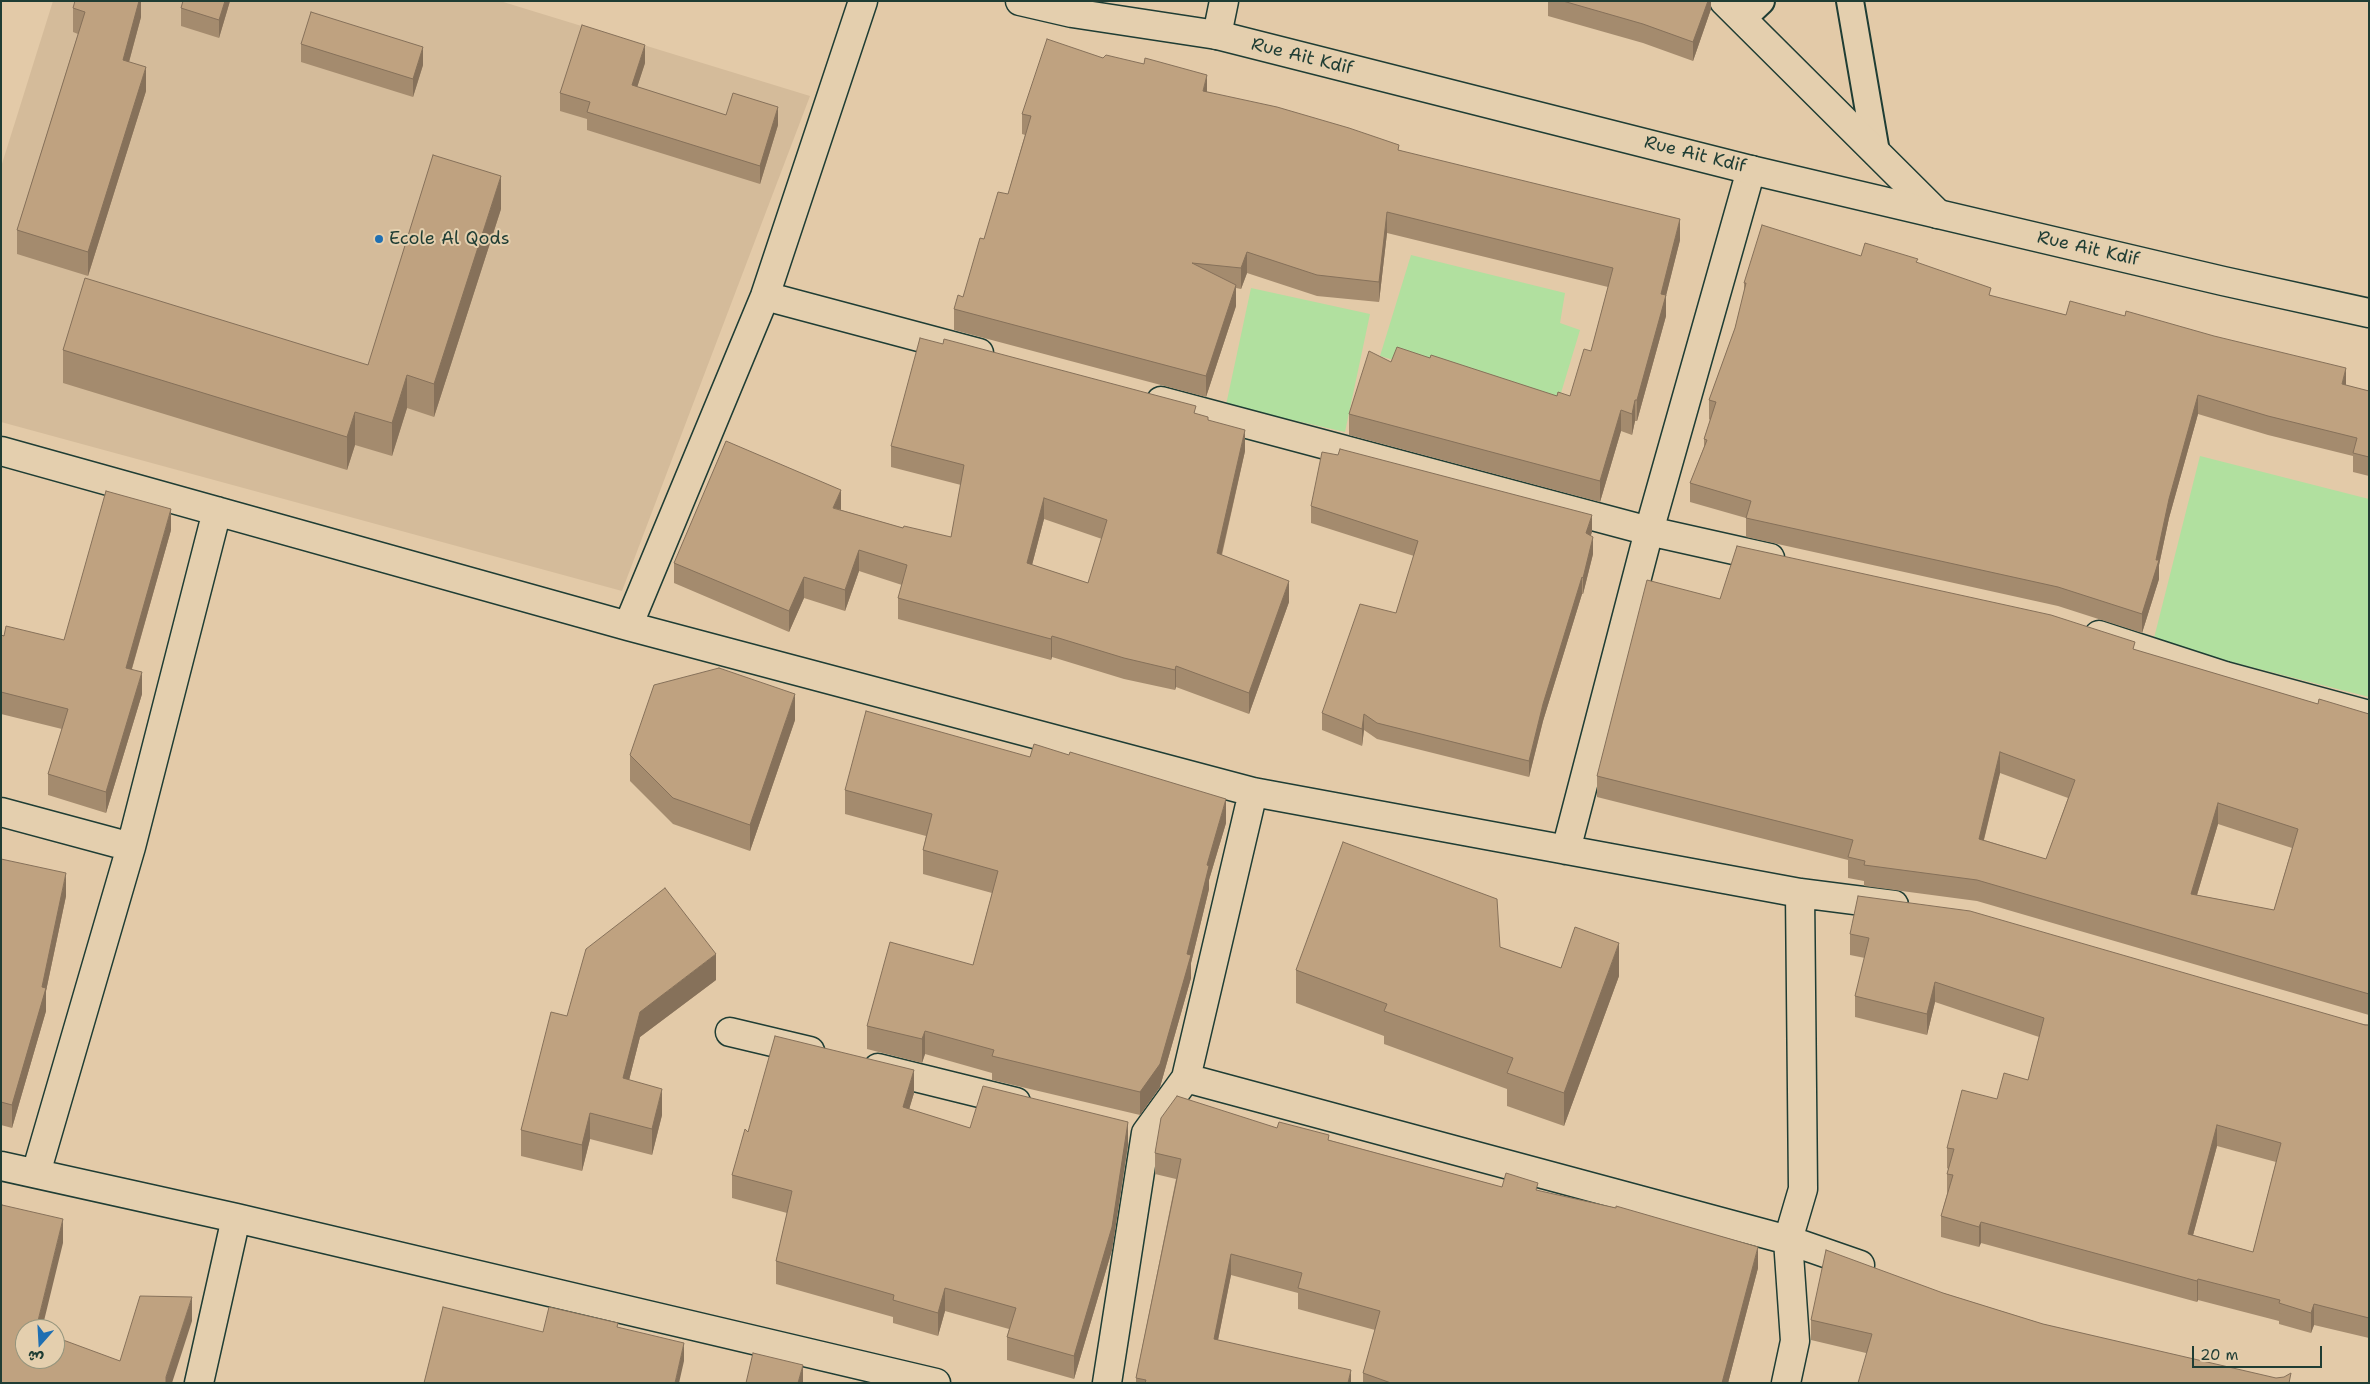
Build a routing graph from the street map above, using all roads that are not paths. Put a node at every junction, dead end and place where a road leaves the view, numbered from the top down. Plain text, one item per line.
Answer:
1 (863, 1) edge
2 (1020, 1) edge
3 (1224, 1) edge
4 (1850, 1) edge
5 (1742, 7) edge
6 (1217, 35) junction
7 (1876, 152) junction
8 (1752, 170) junction
9 (1938, 214) junction
10 (766, 296) junction
11 (2369, 312) edge
12 (1006, 360) edge
13 (1140, 395) edge
14 (1, 451) edge
15 (217, 511) junction
16 (1649, 531) junction
17 (1792, 563) edge
18 (628, 626) junction
19 (2074, 627) edge
20 (2369, 715) edge
21 (1253, 792) junction
22 (1, 812) edge
23 (131, 847) junction
24 (1566, 850) junction
25 (1800, 893) junction
26 (1915, 908) edge
27 (730, 1032) dead end
28 (1186, 1078) junction
29 (1040, 1107) edge
30 (1118, 1126) edge
31 (1146, 1133) junction
32 (1, 1166) edge
33 (36, 1173) junction
34 (236, 1218) junction
35 (1788, 1240) junction
36 (1880, 1272) edge
37 (199, 1383) edge
38 (936, 1383) edge
39 (1107, 1383) edge
40 (1786, 1383) edge

1 - 10 street
2 - 6 street, Rue Ait Kdif
3 - 6 street
4 - 7 lane
5 - 7 street
6 - 8 street, Rue Ait Kdif
7 - 9 street
8 - 9 street, Rue Ait Kdif
8 - 16 street
9 - 11 street, Rue Ait Kdif
10 - 12 street
10 - 18 street
13 - 16 street
14 - 15 street
15 - 18 street
15 - 23 street
16 - 17 street
16 - 24 street
18 - 21 street
19 - 20 street
21 - 24 street
21 - 28 street
22 - 23 street
23 - 33 street
24 - 25 street
25 - 26 street
25 - 35 street
27 - 29 street
28 - 31 street
28 - 35 street
30 - 31 street
31 - 39 street
32 - 33 street
33 - 34 street
34 - 37 street
34 - 38 street
35 - 36 street
35 - 40 street

